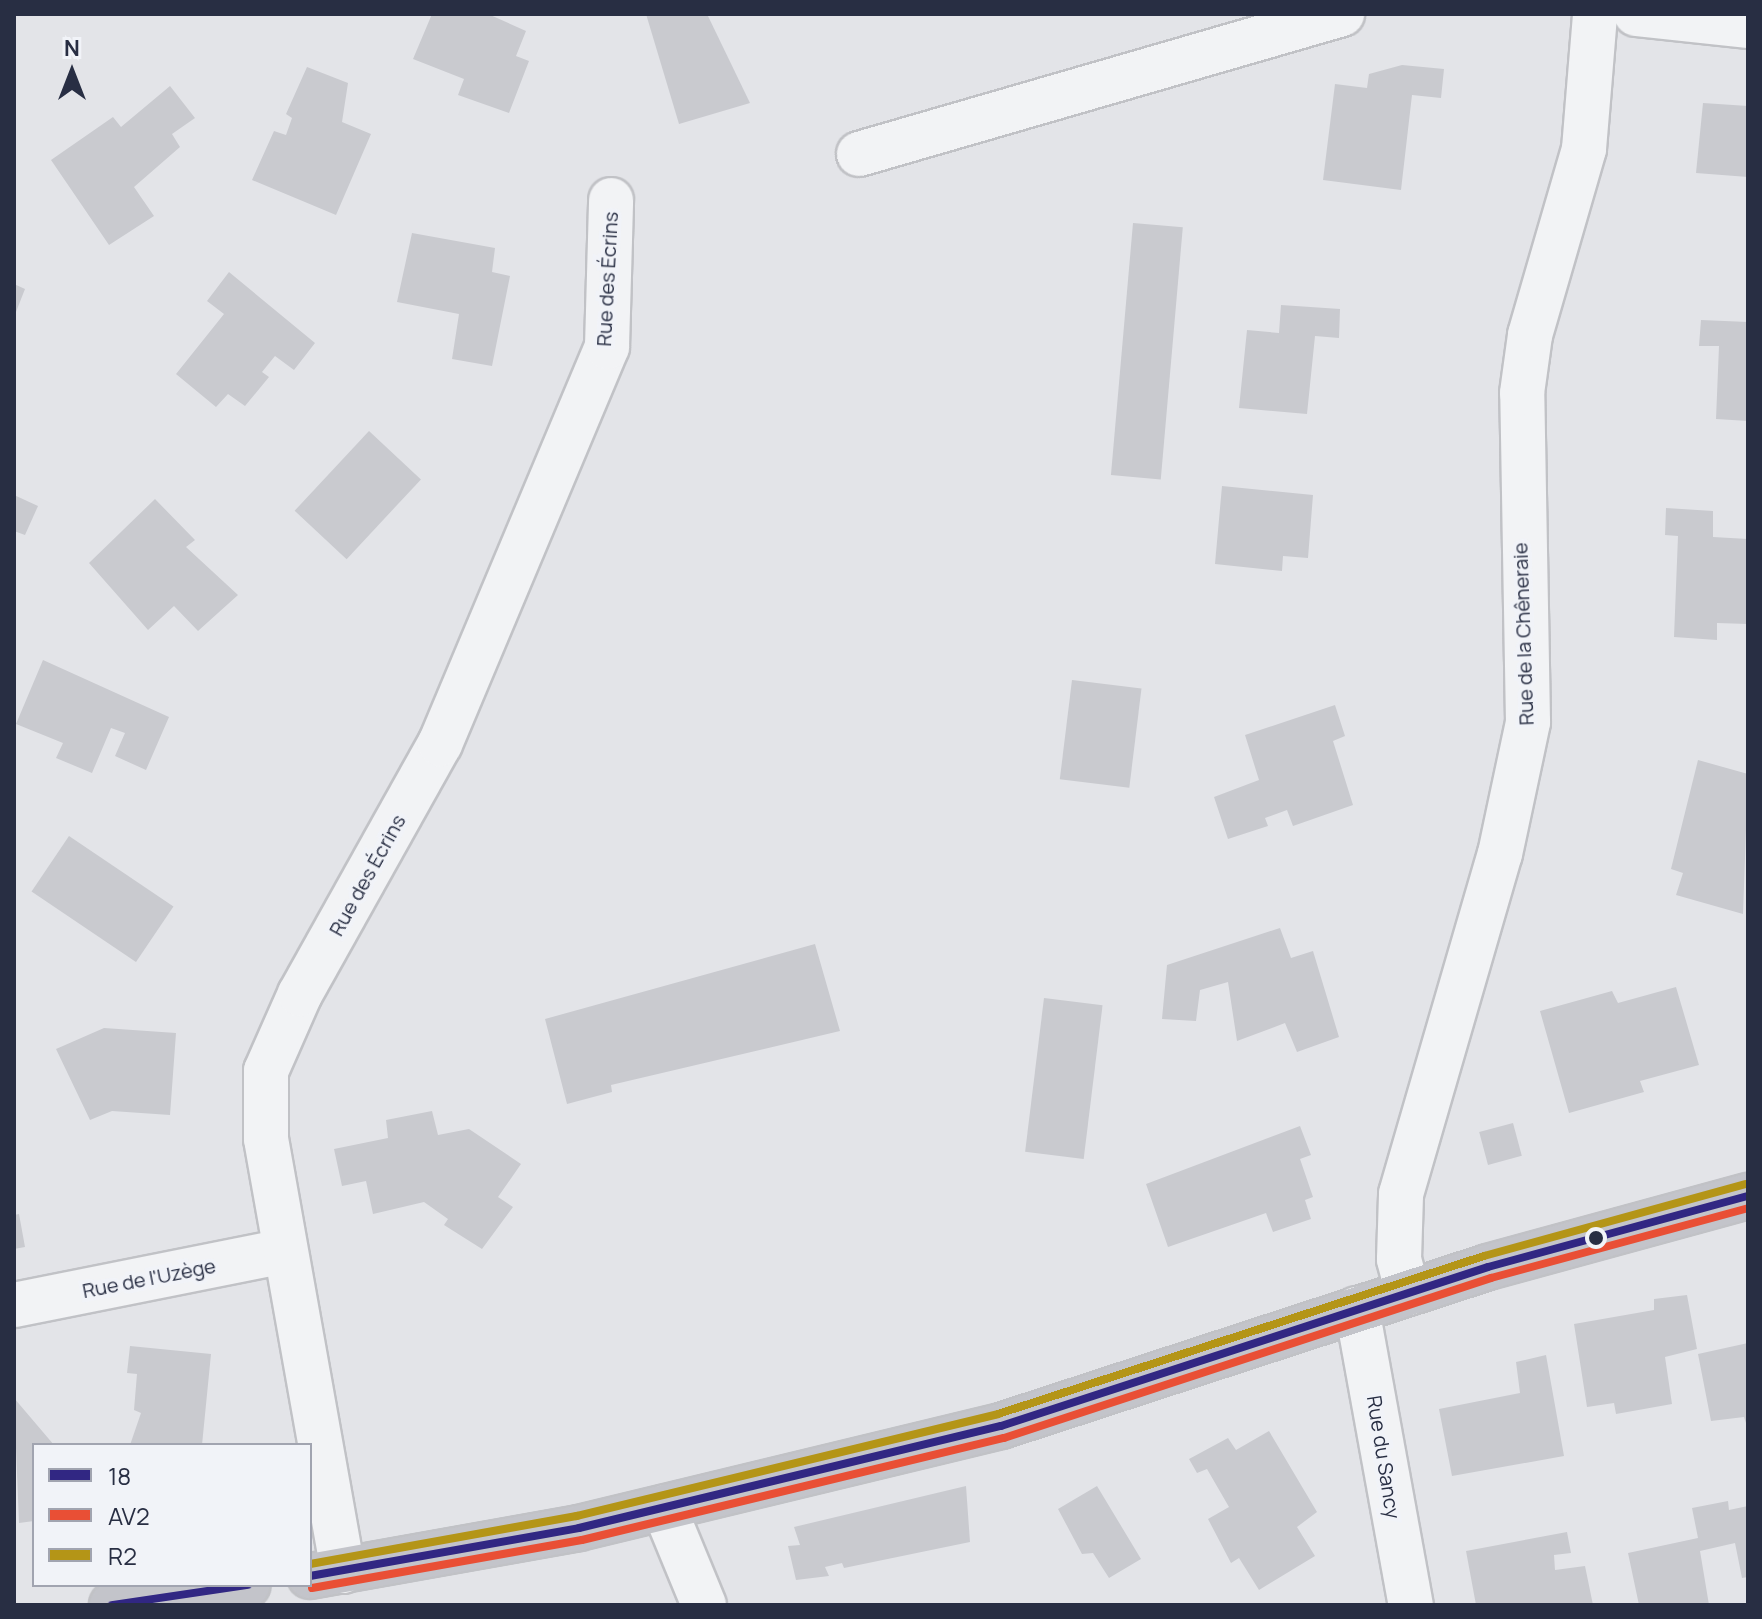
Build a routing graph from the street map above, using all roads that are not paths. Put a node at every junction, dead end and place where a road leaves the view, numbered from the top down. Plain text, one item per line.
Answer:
1 (1342, 14) edge
2 (1595, 14) edge
3 (1636, 14) edge
4 (1748, 26) edge
5 (859, 154) dead end
6 (611, 200) dead end
7 (1748, 1196) edge
8 (284, 1251) junction
9 (1408, 1293) junction
10 (14, 1305) edge
11 (1357, 1309) junction
12 (309, 1443) edge
13 (312, 1466) edge
14 (664, 1508) junction
15 (326, 1574) edge
16 (234, 1587) edge
17 (112, 1605) edge
18 (704, 1605) edge
19 (1411, 1605) edge

1 - 5 street
2 - 9 street, Rue de la Chêneraie
3 - 4 street
6 - 8 street, Rue des Écrins
7 - 9 street
8 - 10 street, Rue de l'Uzège
8 - 12 street, Rue des Écrins
9 - 11 street
11 - 14 street
11 - 19 street, Rue du Sancy
13 - 15 street, Rue des Écrins
14 - 15 street
14 - 18 street
16 - 17 street

